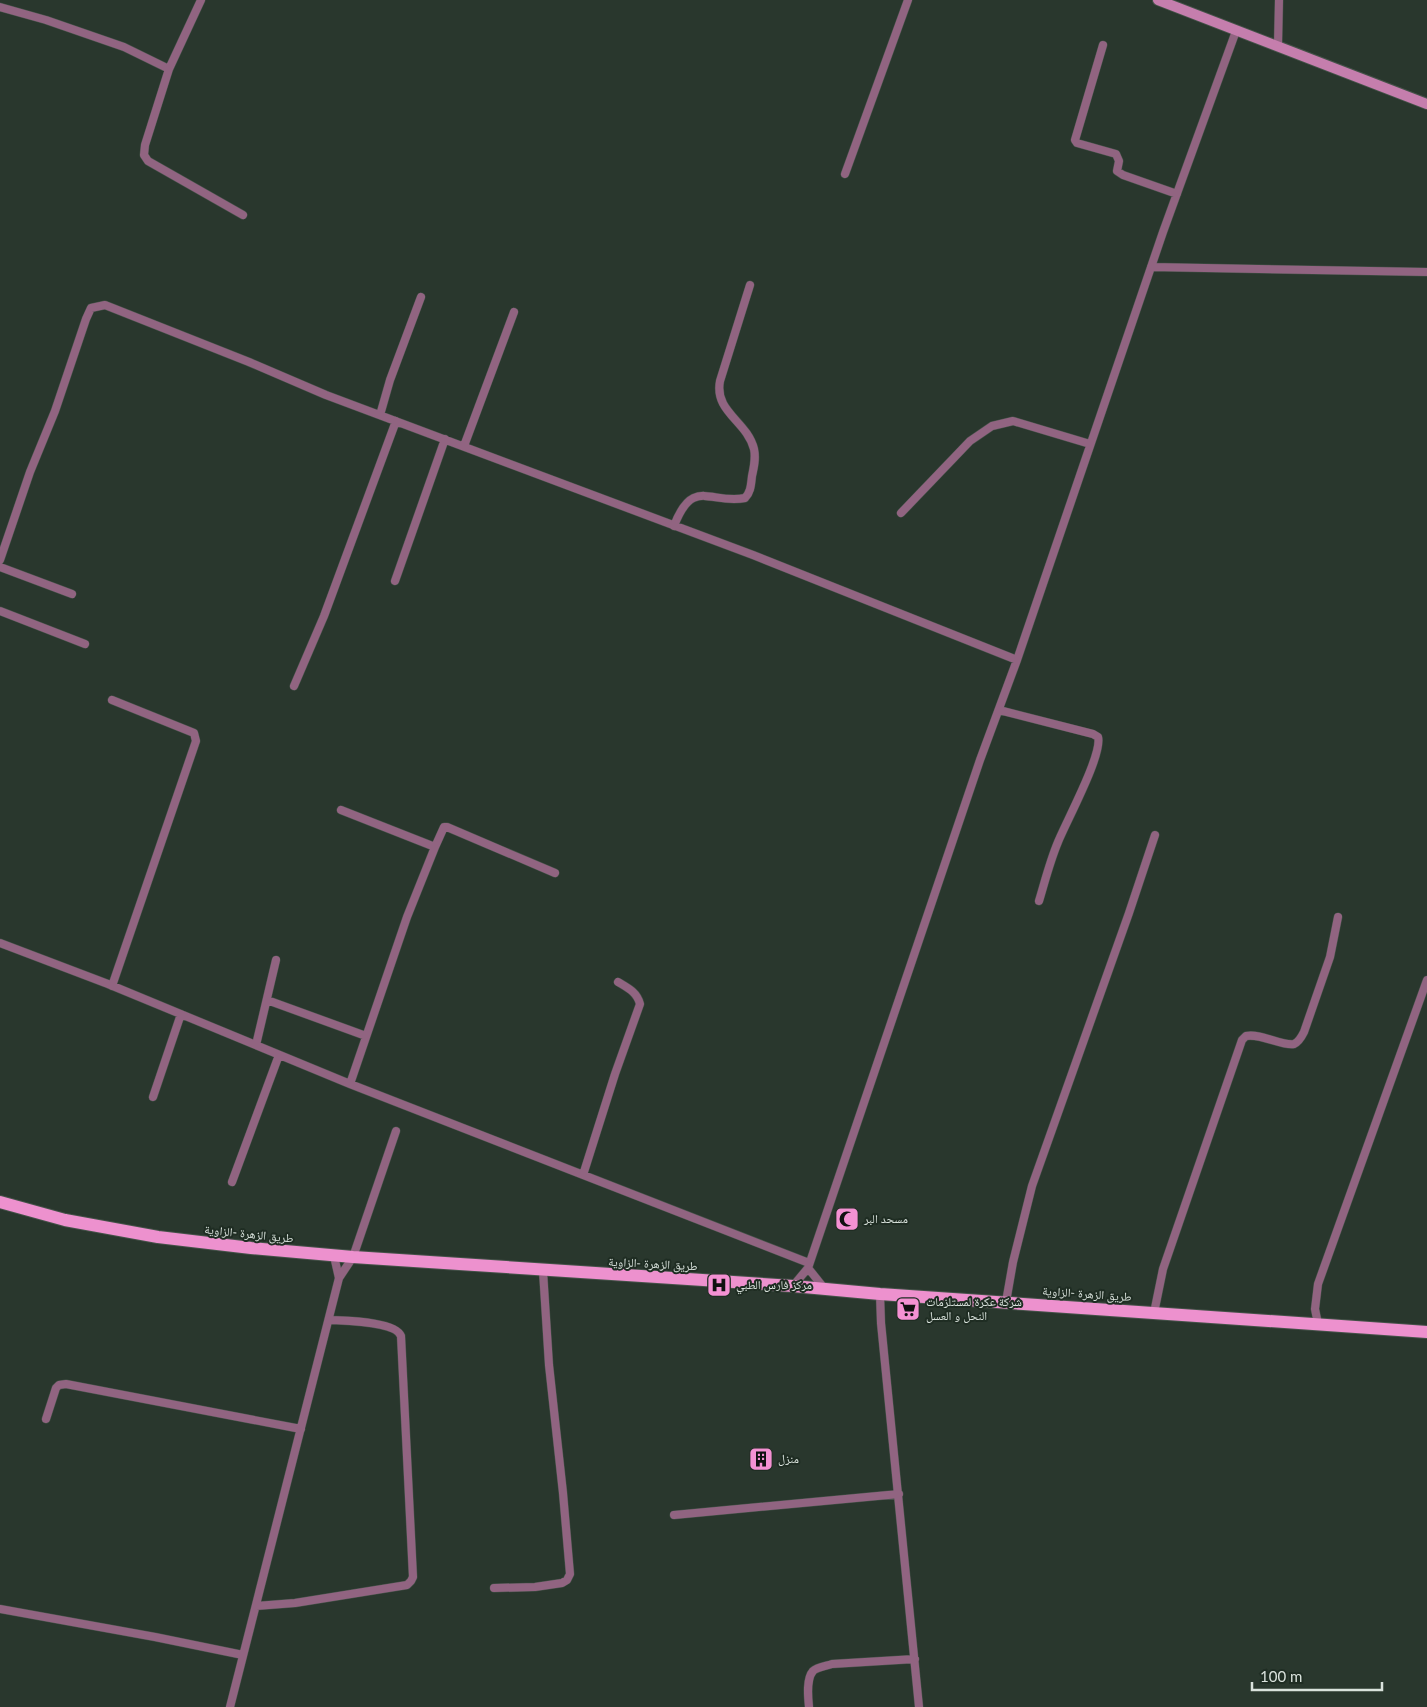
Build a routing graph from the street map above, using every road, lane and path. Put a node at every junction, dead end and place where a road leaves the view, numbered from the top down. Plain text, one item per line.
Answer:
1 (201, 0) edge
2 (908, 0) edge
3 (1158, 0) edge
4 (1279, 0) edge
5 (0, 7) edge
6 (1236, 31) junction
7 (1104, 45) dead end
8 (1278, 46) junction
9 (169, 69) junction
10 (1427, 104) edge
11 (845, 174) dead end
12 (1177, 194) junction
13 (243, 215) dead end
14 (1151, 267) junction
15 (1427, 272) edge
16 (750, 285) dead end
17 (421, 297) dead end
18 (514, 312) dead end
19 (380, 415) junction
20 (396, 421) junction
21 (445, 439) junction
22 (1090, 444) junction
23 (464, 446) junction
24 (901, 513) dead end
25 (674, 526) junction
26 (0, 560) edge
27 (0, 568) edge
28 (395, 581) dead end
29 (72, 594) dead end
30 (0, 611) edge
31 (85, 644) dead end
32 (1018, 660) junction
33 (294, 686) dead end
34 (112, 700) dead end
35 (999, 710) junction
36 (341, 810) dead end
37 (1155, 835) dead end
38 (435, 846) junction
39 (555, 873) dead end
40 (1039, 901) dead end
41 (1338, 917) dead end
42 (0, 943) edge
43 (276, 960) dead end
44 (1427, 980) edge
45 (618, 982) dead end
46 (112, 986) junction
47 (267, 1000) junction
48 (181, 1014) junction
49 (366, 1036) junction
50 (256, 1045) junction
51 (279, 1055) junction
52 (350, 1084) junction
53 (153, 1097) dead end
54 (396, 1131) dead end
55 (583, 1175) junction
56 (232, 1182) dead end
57 (0, 1202) edge
58 (334, 1256) junction
59 (353, 1258) junction
60 (809, 1265) junction
61 (542, 1271) junction
62 (340, 1278) junction
63 (793, 1286) junction
64 (824, 1288) junction
65 (880, 1294) junction
66 (1006, 1302) junction
67 (1154, 1313) junction
68 (329, 1320) junction
69 (1318, 1324) junction
70 (1427, 1332) edge
71 (46, 1419) dead end
72 (301, 1429) junction
73 (899, 1494) junction
74 (674, 1515) dead end
75 (494, 1588) dead end
76 (256, 1606) junction
77 (0, 1608) edge
78 (243, 1655) junction
79 (915, 1659) junction
80 (230, 1707) edge
81 (809, 1707) edge
82 (919, 1707) edge

1 - 9 street
2 - 11 street
3 - 6 street
4 - 8 street
5 - 9 street
6 - 8 street
6 - 12 street
7 - 12 street
8 - 10 street
9 - 13 street
12 - 14 street
14 - 15 street
14 - 22 street
16 - 25 street
17 - 19 street
18 - 23 street
19 - 20 street
19 - 26 street
20 - 21 street
20 - 33 street
21 - 23 street
21 - 28 street
22 - 24 street
22 - 32 street
23 - 25 street
25 - 32 street
27 - 29 street
30 - 31 street
32 - 35 street
34 - 46 street
35 - 40 street
35 - 60 street
36 - 38 street
37 - 66 street
38 - 39 street
38 - 49 street
41 - 67 street
42 - 46 street
43 - 47 street
44 - 69 street
45 - 55 street
46 - 48 street
47 - 49 street
47 - 50 street
48 - 50 street
48 - 53 street
49 - 52 street
50 - 51 street
51 - 52 street
51 - 56 street
52 - 55 street
54 - 59 street
55 - 60 street
57 - 58 main road, طريق الزهرة -الزاوية
58 - 59 main road, طريق الزهرة -الزاوية
58 - 62 street
59 - 61 main road, طريق الزهرة -الزاوية
59 - 62 street
60 - 63 street
60 - 64 street
61 - 63 main road, طريق الزهرة -الزاوية
61 - 75 street
62 - 68 street
63 - 64 main road, طريق الزهرة -الزاوية
64 - 65 main road, طريق الزهرة -الزاوية
65 - 66 main road, طريق الزهرة -الزاوية
65 - 73 street
66 - 67 main road, طريق الزهرة -الزاوية
67 - 69 main road, طريق الزهرة -الزاوية
68 - 72 street
68 - 76 street
69 - 70 main road, طريق الزهرة -الزاوية
71 - 72 street
72 - 76 street
73 - 74 street
73 - 79 street
76 - 78 street
77 - 78 street
78 - 80 street
79 - 81 street
79 - 82 street

